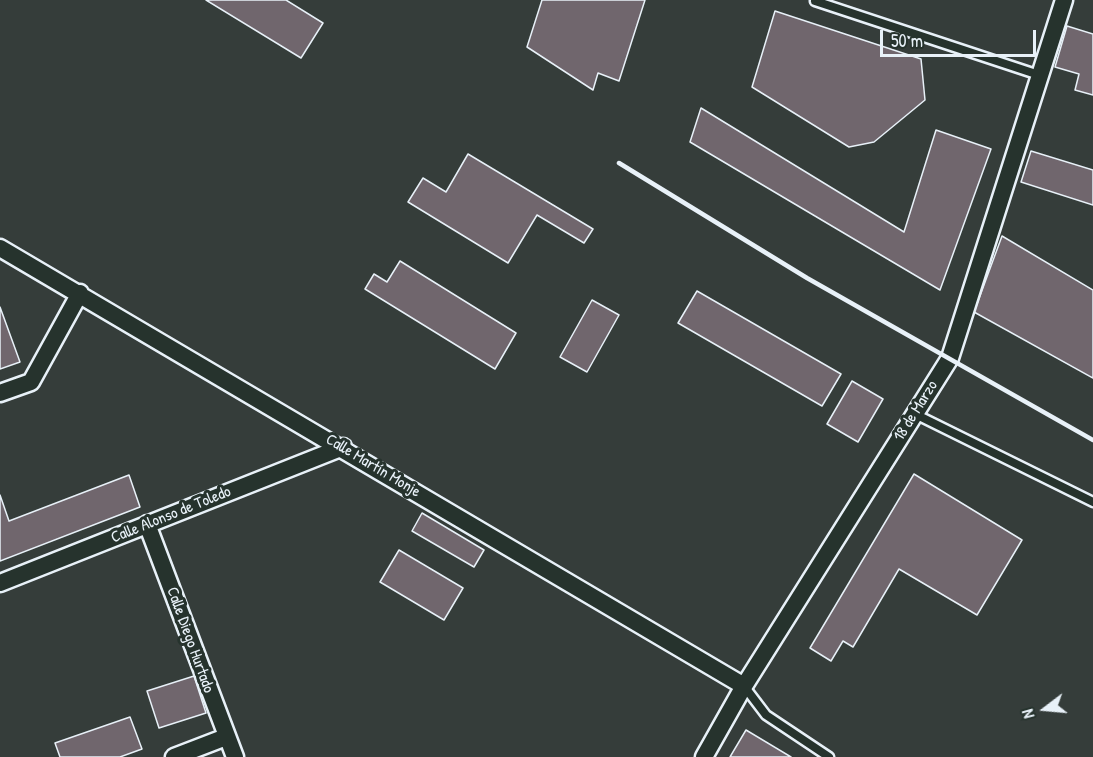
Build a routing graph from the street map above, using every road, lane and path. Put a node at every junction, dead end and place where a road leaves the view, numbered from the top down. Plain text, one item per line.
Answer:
1 (1064, 0) edge
2 (1075, 0) edge
3 (815, 1) edge
4 (1056, 32) junction
5 (1039, 75) junction
6 (0, 248) edge
7 (80, 293) junction
8 (0, 393) edge
9 (915, 414) junction
10 (343, 447) junction
11 (1093, 502) edge
12 (147, 524) junction
13 (0, 583) edge
14 (744, 687) junction
15 (226, 737) junction
16 (174, 757) edge
17 (235, 757) edge
18 (704, 757) edge
19 (828, 757) edge

1 - 4 street, 18 de Marzo
2 - 4 street, 18 de Marzo
3 - 5 lane
4 - 5 street, 18 de Marzo
5 - 9 street, 18 de Marzo
6 - 7 street, Calle Martín Monje
7 - 8 street
7 - 10 street, Calle Martín Monje
9 - 11 lane
9 - 14 street, 18 de Marzo
10 - 12 street, Calle Alonso de Toledo
10 - 14 street, Calle Martín Monje
12 - 13 street, Calle Alonso de Toledo
12 - 15 street, Calle Diego Hurtado
14 - 18 street, 18 de Marzo
14 - 19 lane
15 - 16 street
15 - 17 street, Calle Diego Hurtado

